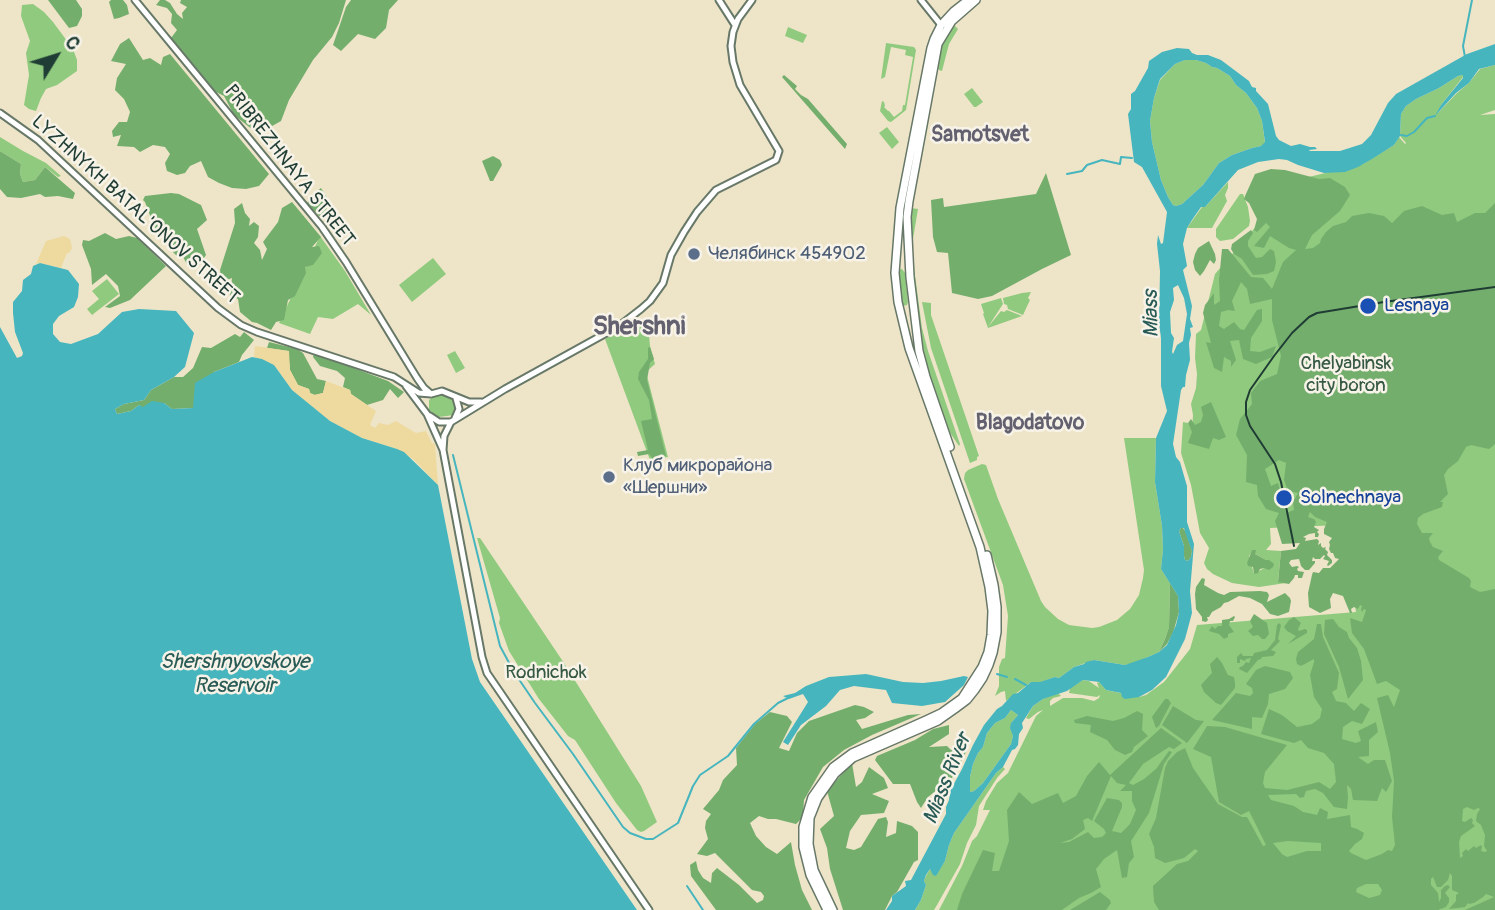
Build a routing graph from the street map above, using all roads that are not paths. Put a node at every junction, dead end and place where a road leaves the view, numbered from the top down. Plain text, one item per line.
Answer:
1 (135, 0) edge
2 (719, 0) edge
3 (752, 0) edge
4 (921, 0) edge
5 (968, 0) edge
6 (976, 0) edge
7 (735, 25) junction
8 (944, 27) junction
9 (0, 113) edge
10 (895, 273) junction
11 (910, 277) junction
12 (898, 302) junction
13 (914, 305) junction
14 (406, 386) junction
15 (431, 394) junction
16 (454, 396) junction
17 (484, 401) junction
18 (427, 413) junction
19 (452, 421) junction
20 (443, 450) junction
21 (826, 904) edge
22 (649, 910) edge
23 (833, 910) edge

1 - 15 main road, PRIBREZHNAYA STREET
2 - 7 main road
3 - 7 main road
4 - 8 main road
5 - 8 main road
6 - 8 main road
7 - 17 main road
8 - 10 main road
8 - 11 main road
9 - 14 main road, LYZHNYKH BATAL'ONOV STREET
10 - 11 main road
10 - 12 main road
11 - 13 main road
12 - 13 main road
12 - 21 main road
13 - 21 main road
14 - 15 main road
14 - 18 main road
15 - 16 main road
15 - 18 main road
16 - 17 main road
16 - 19 main road
17 - 19 main road
18 - 19 main road
18 - 20 main road
19 - 20 main road
20 - 22 main road
21 - 23 main road

